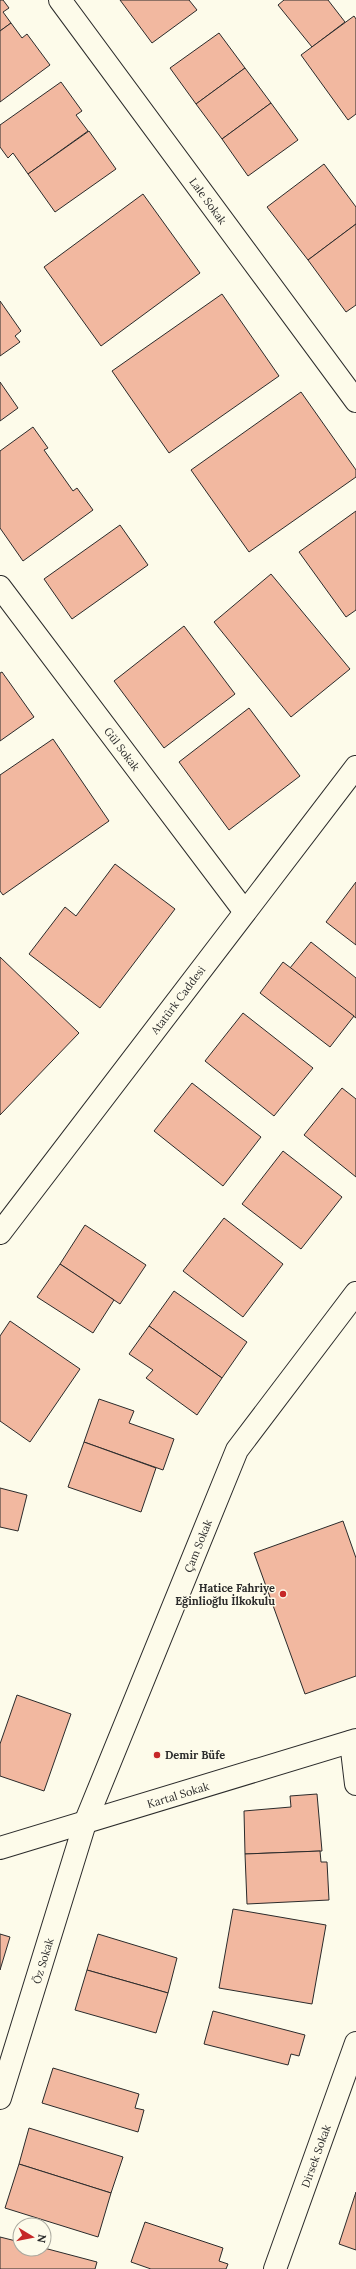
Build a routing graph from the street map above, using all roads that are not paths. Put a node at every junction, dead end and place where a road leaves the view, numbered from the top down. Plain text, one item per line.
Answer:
1 (60, 0) edge
2 (356, 401) edge
3 (0, 586) edge
4 (356, 767) edge
5 (245, 912) junction
6 (0, 1233) edge
7 (356, 1293) edge
8 (354, 1741) edge
9 (356, 1784) edge
10 (85, 1823) junction
11 (1, 1846) edge
12 (356, 2043) edge
13 (0, 2098) edge
14 (275, 2269) edge

1 - 2 street, Lale Sokak
3 - 5 street, Gül Sokak
4 - 5 street, Atatürk Caddesi
5 - 6 street, Atatürk Caddesi
7 - 10 street, Çam Sokak
8 - 9 street
8 - 10 street, Kartal Sokak
10 - 11 street, Kartal Sokak
10 - 13 street, Öz Sokak
12 - 14 street, Dirsek Sokak

